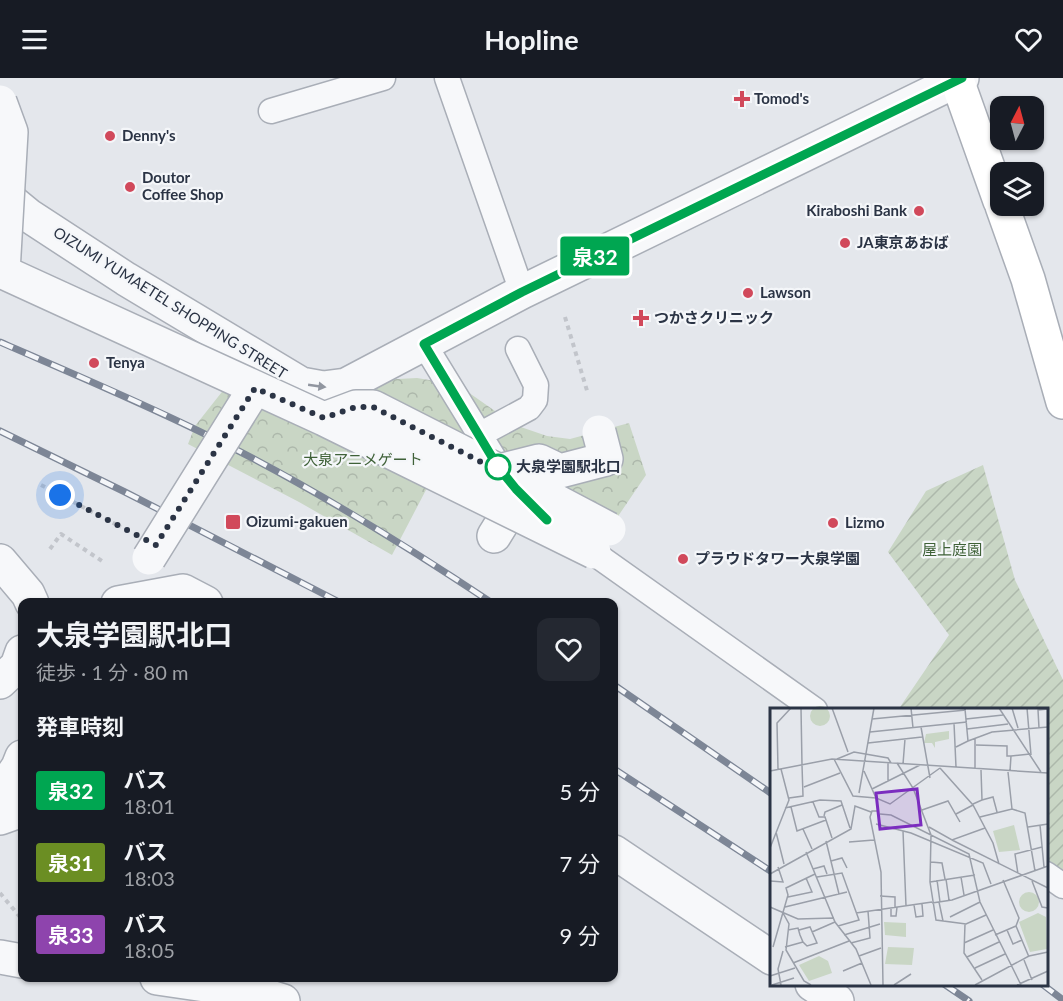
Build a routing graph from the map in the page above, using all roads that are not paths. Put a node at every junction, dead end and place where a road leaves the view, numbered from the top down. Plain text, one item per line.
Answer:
1 (383, 78) edge
2 (447, 78) edge
3 (959, 79) edge
4 (0, 102) edge
5 (271, 111) dead end
6 (990, 171) edge
7 (0, 192) edge
8 (1006, 216) edge
9 (2, 271) edge
10 (522, 292) junction
11 (424, 344) junction
12 (518, 350) dead end
13 (255, 388) junction
14 (1063, 402) edge
15 (324, 418) junction
16 (599, 432) road end
17 (479, 435) junction
18 (499, 471) junction
19 (152, 551) road end
20 (0, 561) edge
21 (32, 598) edge
22 (145, 598) edge
23 (196, 598) edge
24 (18, 663) edge
25 (0, 682) edge
26 (812, 708) edge
27 (18, 767) edge
28 (0, 793) edge
29 (18, 808) edge
30 (0, 818) edge
31 (618, 855) edge
32 (1048, 875) edge
33 (1063, 886) edge
34 (0, 957) edge
35 (770, 957) edge
36 (18, 960) edge
37 (185, 982) edge
38 (815, 986) edge
39 (276, 1000) edge
40 (837, 1001) edge

1 - 5 lane
2 - 10 lane
3 - 6 street
3 - 10 street, OIZUMI YUMAETEL SHOPPING STREET
4 - 9 street, bridge
7 -> 11 street, OIZUMI YUMAETEL SHOPPING STREET
8 - 14 street
9 - 13 street, bridge
10 - 11 street, OIZUMI YUMAETEL SHOPPING STREET
11 - 17 lane
12 - 17 lane
13 - 15 street, bridge
13 - 19 street, bridge
15 - 18 street, bridge
15 - 18 street, bridge
16 - 18 street, bridge
17 - 26 lane
20 - 21 street
22 - 23 street
24 - 25 street
27 - 28 street
29 - 30 street
31 - 35 street
32 - 33 lane
34 - 36 street
37 - 39 street
38 - 40 street

